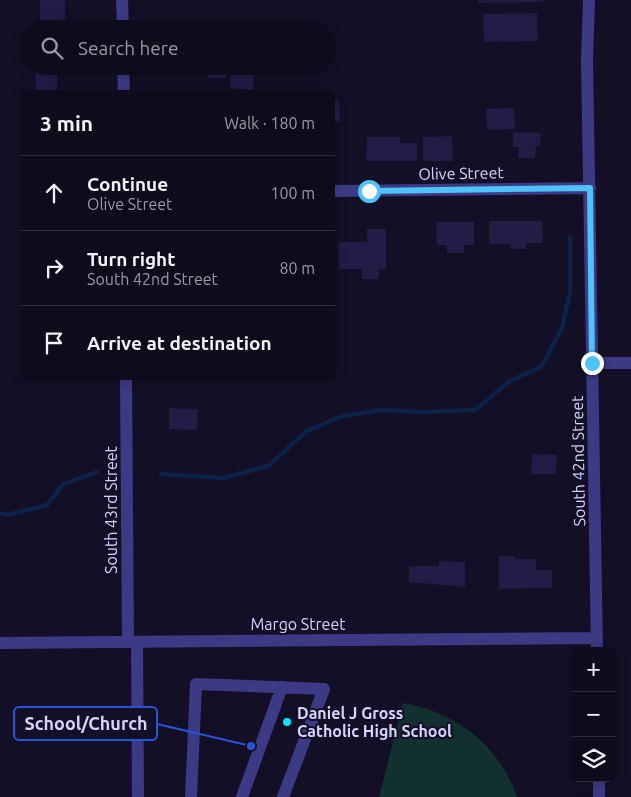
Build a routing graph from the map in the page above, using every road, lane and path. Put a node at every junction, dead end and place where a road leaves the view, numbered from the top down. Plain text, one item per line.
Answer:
1 (122, 0) edge
2 (589, 0) edge
3 (123, 20) edge
4 (124, 75) edge
5 (124, 90) edge
6 (590, 188) junction
7 (335, 190) edge
8 (592, 363) junction
9 (631, 363) edge
10 (126, 380) edge
11 (132, 642) junction
12 (0, 644) edge
13 (597, 644) edge
14 (282, 687) junction
15 (599, 782) edge
16 (138, 797) edge
17 (191, 797) edge
18 (242, 797) edge
19 (283, 797) edge
20 (599, 797) edge

1 - 3 street
2 - 6 street, South 42nd Street
4 - 5 street
6 - 7 street, Olive Street
6 - 8 street, South 42nd Street
8 - 9 street
8 - 13 street, South 42nd Street
10 - 11 street, South 43rd Street
11 - 12 street, Margo Street
11 - 13 street, Margo Street
11 - 16 street, South 43rd Street
14 - 17 street
14 - 18 street
14 - 19 street
15 - 20 street

